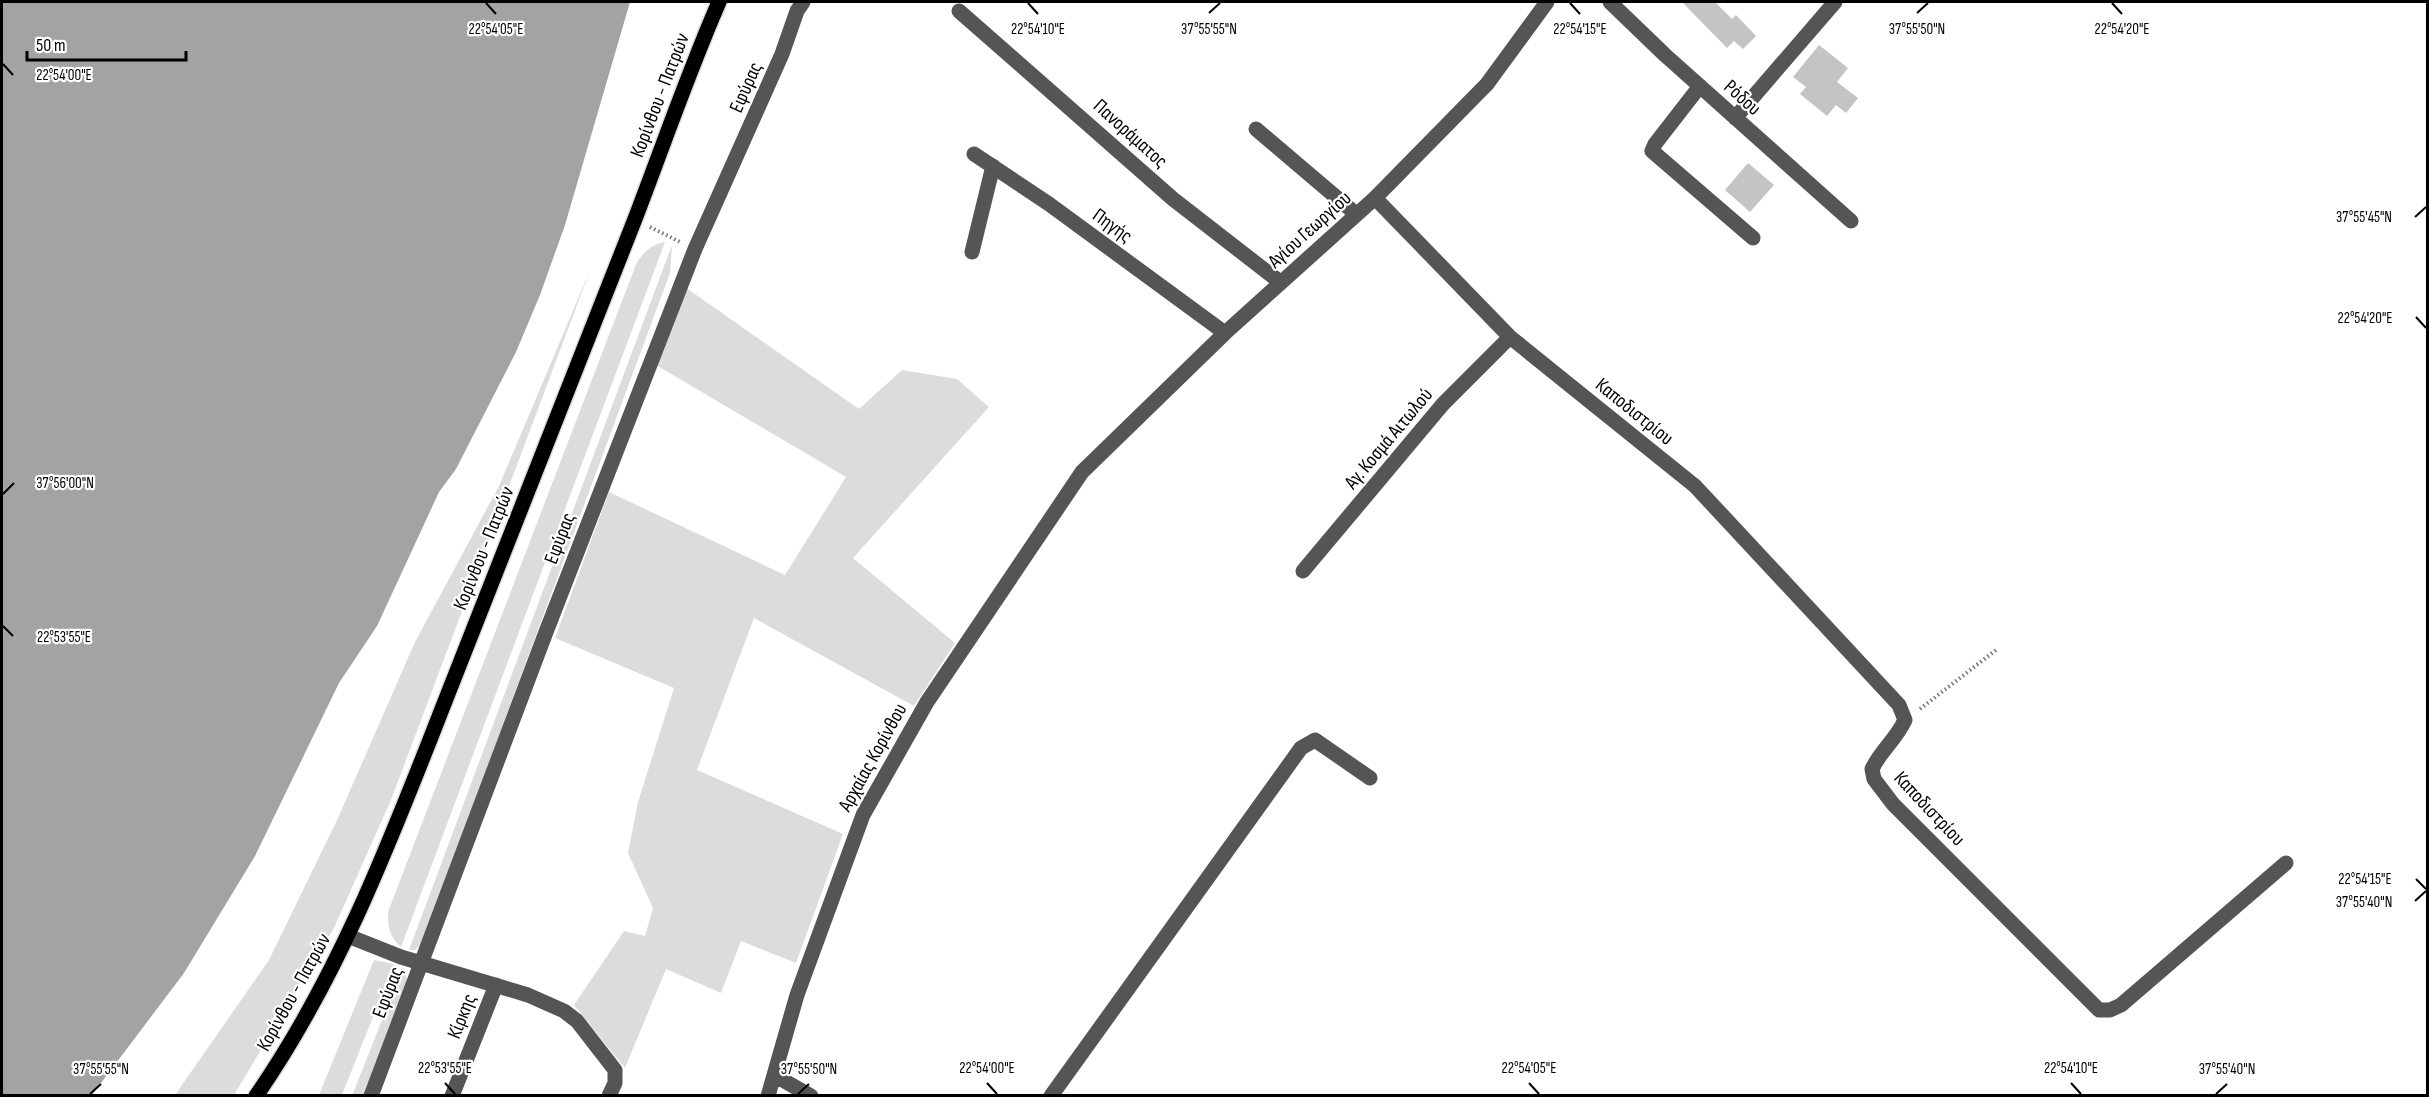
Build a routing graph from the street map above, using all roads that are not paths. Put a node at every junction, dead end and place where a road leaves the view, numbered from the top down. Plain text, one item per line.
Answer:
1 (719, 2) edge
2 (803, 2) edge
3 (1547, 2) edge
4 (1610, 2) edge
5 (1835, 2) edge
6 (959, 11) dead end
7 (1700, 86) junction
8 (1735, 118) junction
9 (1256, 129) dead end
10 (974, 154) dead end
11 (993, 166) junction
12 (1376, 198) junction
13 (1356, 214) junction
14 (1851, 221) dead end
15 (1753, 238) dead end
16 (972, 252) dead end
17 (1280, 282) junction
18 (1225, 333) junction
19 (1510, 337) junction
20 (1082, 472) joint
21 (1303, 572) dead end
22 (1370, 778) dead end
23 (2286, 863) dead end
24 (348, 936) junction
25 (421, 963) junction
26 (496, 985) junction
27 (774, 1075) junction
28 (256, 1095) edge
29 (371, 1095) edge
30 (452, 1095) edge
31 (609, 1095) edge
32 (768, 1095) edge
33 (811, 1095) edge
34 (1052, 1095) edge

1 - 24 main road, Κορίνθου - Πατρών
2 - 25 street, Εφύρας
3 - 12 street, Αγίου Γεωργίου
4 - 7 street, Ρόδου
5 - 8 street
6 - 17 street, Πανοράματος
7 - 8 street, Ρόδου
7 - 15 street
8 - 14 street, Ρόδου
9 - 13 street
10 - 11 street, Πηγής
11 - 16 street
11 - 18 street, Πηγής
12 - 13 street, Αγίου Γεωργίου
12 - 19 street, Καποδιστρίου
13 - 17 street, Αγίου Γεωργίου
17 - 18 street, Αγίου Γεωργίου
18 - 20 street, Αγίου Γεωργίου
19 - 21 street, Αγ. Κοσμά Αιτωλού
19 - 23 street, Καποδιστρίου
20 - 27 street, Αρχαίας Κορίνθου
22 - 34 street
24 - 25 street
24 - 28 main road, Κορίνθου - Πατρών
25 - 26 street
25 - 29 street, Εφύρας
26 - 30 street, Κίρκης
26 - 31 street
27 - 32 street, Αρχαίας Κορίνθου
27 - 33 street

